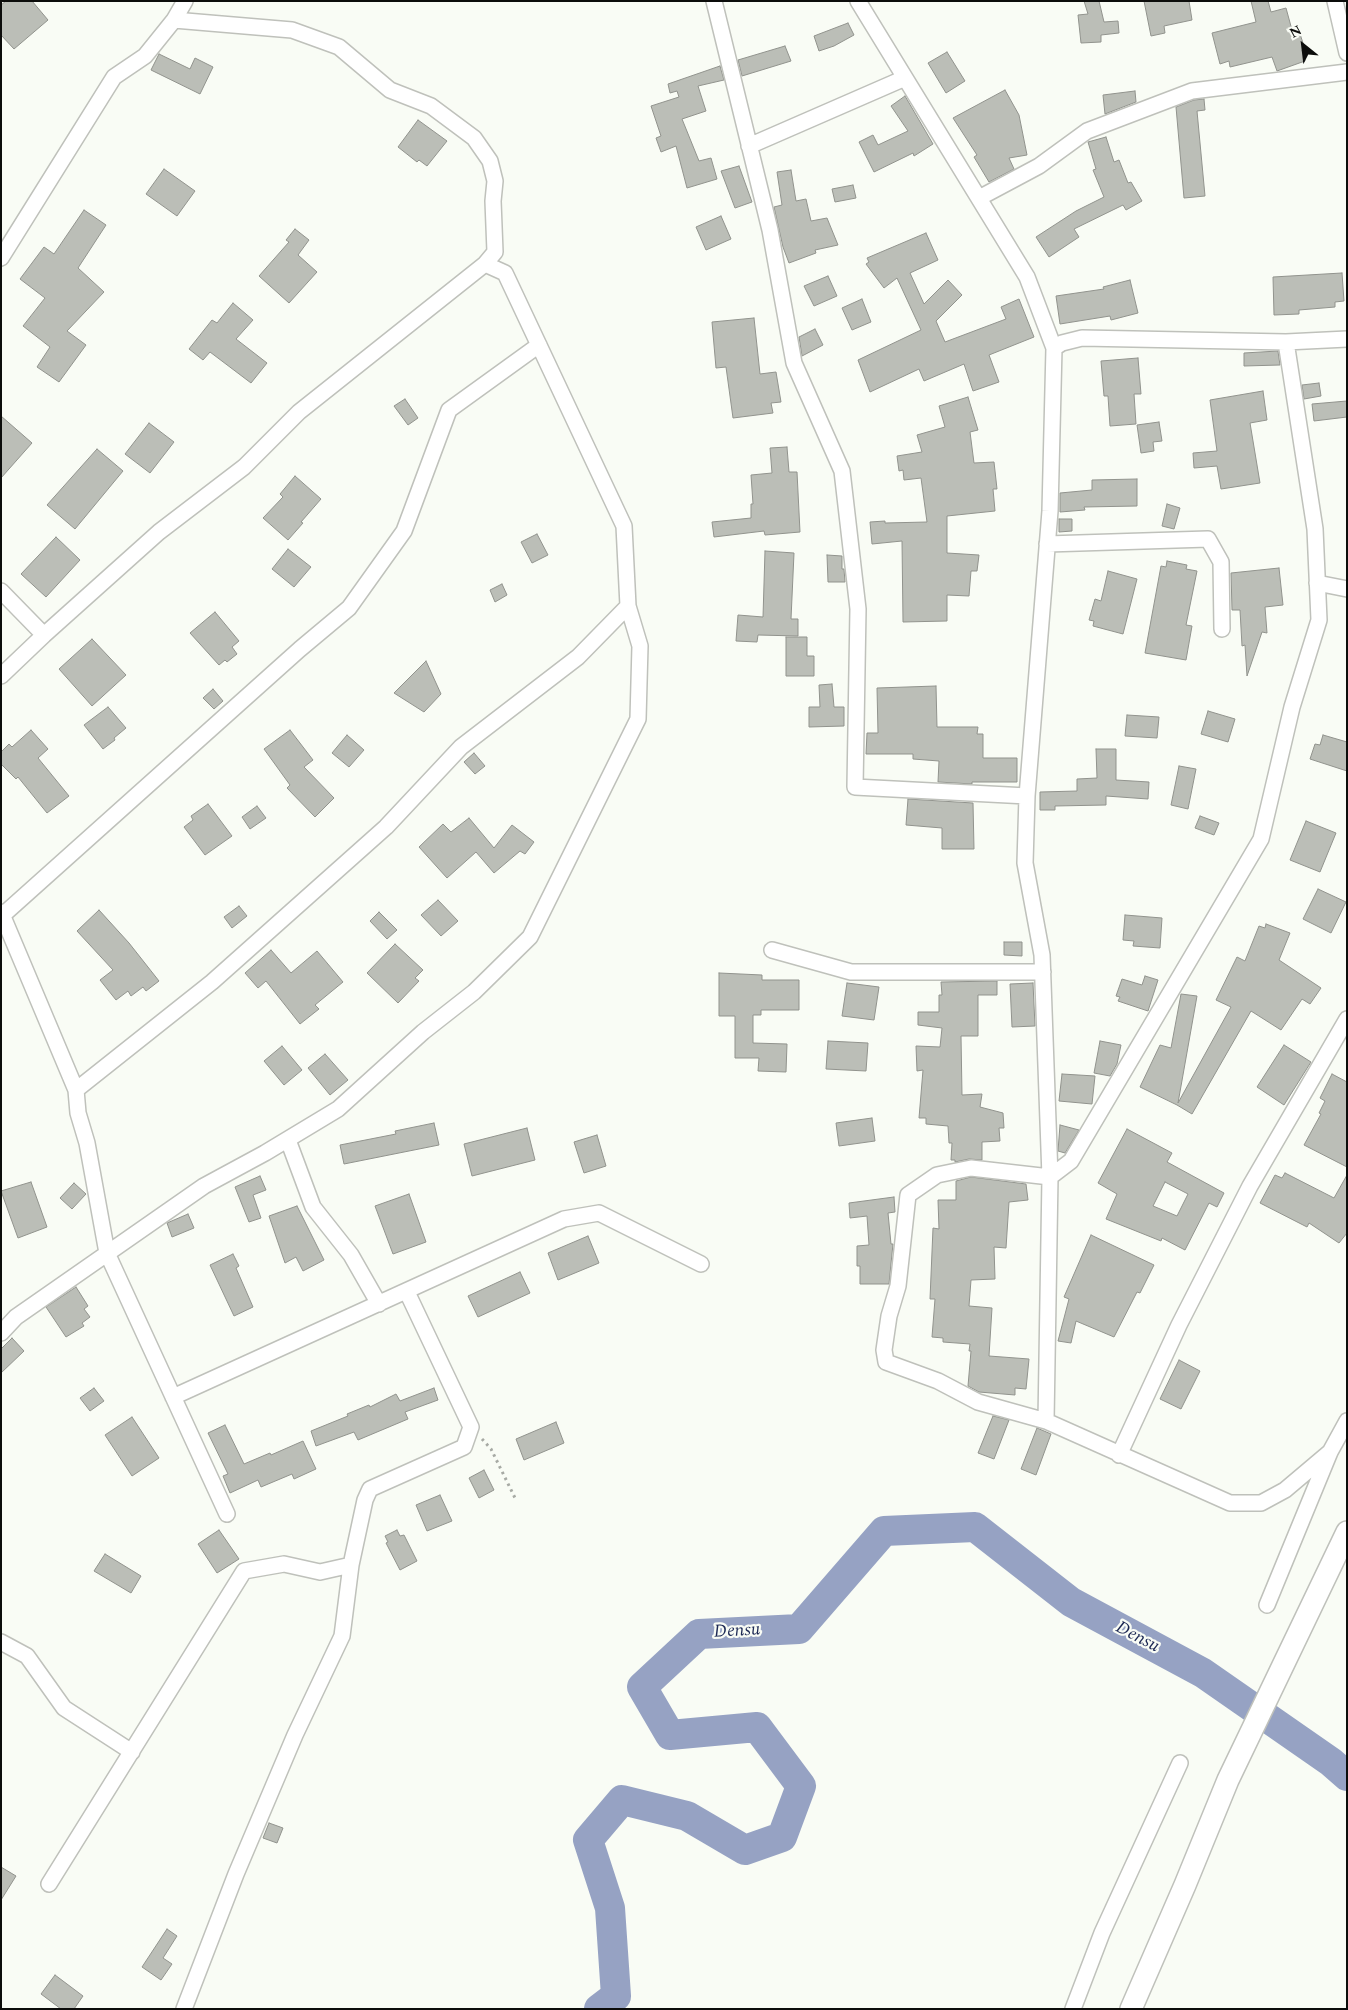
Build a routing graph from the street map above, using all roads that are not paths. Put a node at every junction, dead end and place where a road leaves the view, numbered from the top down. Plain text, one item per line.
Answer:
1 (185, 1) edge
2 (714, 1) edge
3 (858, 1) edge
4 (1335, 1) edge
5 (174, 20) junction
6 (1347, 53) edge
7 (1347, 72) edge
8 (905, 78) junction
9 (749, 146) junction
10 (979, 198) junction
11 (1, 258) edge
12 (485, 264) junction
13 (1347, 339) edge
14 (1286, 342) junction
15 (539, 345) junction
16 (1054, 348) junction
17 (1047, 544) junction
18 (1317, 583) junction
19 (1347, 589) edge
20 (1, 591) edge
21 (628, 606) junction
22 (1222, 629) dead end
23 (44, 634) junction
24 (1, 676) edge
25 (1027, 796) junction
26 (2, 914) edge
27 (772, 950) dead end
28 (1043, 972) junction
29 (1347, 1019) edge
30 (76, 1090) junction
31 (288, 1140) junction
32 (1050, 1177) junction
33 (107, 1252) junction
34 (701, 1264) dead end
35 (407, 1292) junction
36 (379, 1304) junction
37 (1, 1333) edge
38 (173, 1397) junction
39 (1046, 1421) junction
40 (1347, 1421) edge
41 (1330, 1452) junction
42 (1119, 1455) junction
43 (228, 1514) dead end
44 (1347, 1532) edge
45 (351, 1565) junction
46 (1267, 1605) dead end
47 (1, 1642) edge
48 (132, 1752) junction
49 (1180, 1763) dead end
50 (49, 1884) dead end
51 (184, 2009) edge
52 (1073, 2009) edge
53 (1131, 2009) edge

1 - 5 street
2 - 9 street
3 - 8 street
4 - 6 street
5 - 11 street
5 - 12 street
7 - 10 street
8 - 9 street
8 - 10 street
9 - 25 street
10 - 16 street
12 - 15 street
12 - 23 street
13 - 14 street
14 - 16 street
14 - 18 street
15 - 21 street
15 - 26 street
16 - 17 street
17 - 22 street
17 - 25 street
18 - 19 street
18 - 32 street
20 - 23 street
21 - 30 street
21 - 31 street
23 - 24 street
25 - 28 street
26 - 30 street
27 - 28 street
28 - 32 street
29 - 42 street
30 - 33 street
31 - 33 street
31 - 36 street
32 - 39 street
32 - 39 street
33 - 37 street
33 - 38 street
34 - 35 street
35 - 36 street
35 - 45 street
36 - 38 street
38 - 43 street
39 - 42 street
40 - 41 street
41 - 42 street
41 - 46 street
44 - 53 main road
45 - 48 street
45 - 51 street
47 - 48 street
48 - 50 street
49 - 52 street

